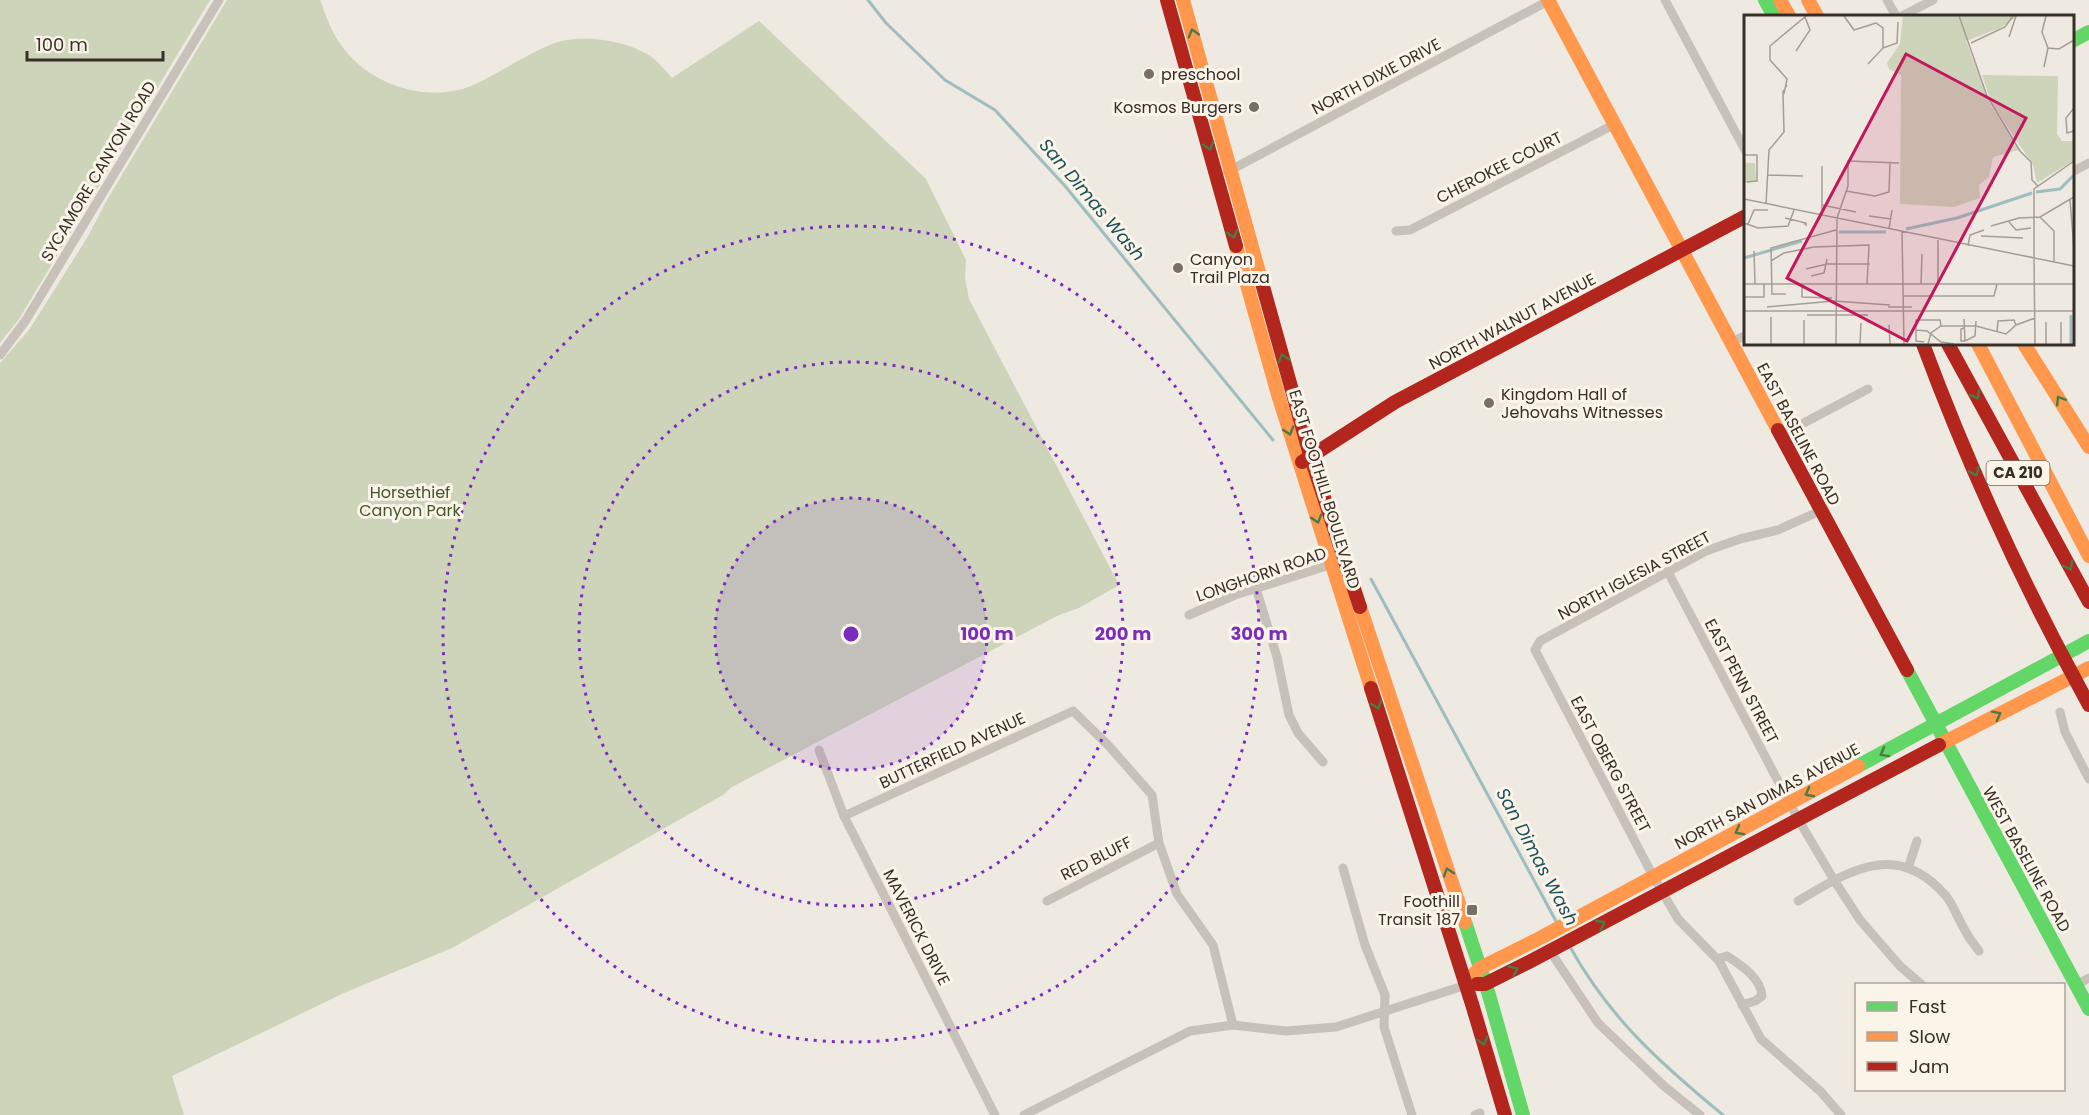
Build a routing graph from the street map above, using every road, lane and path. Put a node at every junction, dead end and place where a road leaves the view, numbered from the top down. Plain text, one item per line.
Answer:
1 (219, 0) edge
2 (1167, 0) edge
3 (1183, 0) edge
4 (1665, 0) edge
5 (1765, 0) edge
6 (1780, 0) edge
7 (1796, 0) edge
8 (1808, 0) edge
9 (1887, 0) edge
10 (1933, 0) edge
11 (1548, 1) edge
12 (1773, 15) edge
13 (1788, 15) edge
14 (1804, 15) edge
15 (1816, 15) edge
16 (1895, 15) edge
17 (1904, 15) edge
18 (2089, 32) edge
19 (2074, 40) edge
20 (1615, 124) junction
21 (1744, 148) edge
22 (2089, 163) edge
23 (1231, 170) junction
24 (2074, 171) edge
25 (1218, 177) junction
26 (1744, 217) edge
27 (1396, 231) dead end
28 (1682, 249) junction
29 (1744, 336) edge
30 (1732, 342) junction
31 (1923, 345) edge
32 (1949, 345) edge
33 (1979, 345) edge
34 (1991, 345) edge
35 (2025, 345) edge
36 (0, 355) edge
37 (1868, 389) dead end
38 (1780, 435) junction
39 (2089, 447) edge
40 (1305, 459) junction
41 (1820, 511) junction
42 (2089, 533) edge
43 (2089, 556) edge
44 (1338, 563) junction
45 (1668, 572) junction
46 (1256, 588) junction
47 (2089, 602) edge
48 (1189, 615) dead end
49 (2089, 641) edge
50 (1535, 650) joint
51 (2061, 656) junction
52 (2089, 668) edge
53 (2072, 677) junction
54 (2089, 705) edge
55 (2060, 712) dead end
56 (1935, 724) junction
57 (1945, 742) junction
58 (819, 750) dead end
59 (1323, 762) dead end
60 (2089, 779) edge
61 (1790, 803) junction
62 (844, 816) junction
63 (1798, 819) junction
64 (1917, 841) dead end
65 (1159, 843) junction
66 (1343, 868) dead end
67 (1908, 868) junction
68 (1653, 876) junction
69 (1834, 880) junction
70 (1662, 891) junction
71 (1047, 901) dead end
72 (1798, 901) dead end
73 (1560, 945) junction
74 (1979, 951) dead end
75 (1717, 959) junction
76 (1480, 968) junction
77 (2089, 978) edge
78 (1920, 983) edge
79 (1485, 984) junction
80 (1466, 985) junction
81 (2076, 985) junction
82 (1742, 1005) junction
83 (2089, 1009) edge
84 (1385, 1011) junction
85 (1233, 1025) junction
86 (996, 1115) edge
87 (1023, 1115) edge
88 (1412, 1115) edge
89 (1505, 1115) edge
90 (1523, 1115) edge
91 (1700, 1115) edge
92 (1841, 1115) edge

1 - 36 street, SYCAMORE CANYON ROAD
2 -> 25 main road, EAST FOOTHILL BOULEVARD
23 -> 3 main road, EAST FOOTHILL BOULEVARD
4 - 21 street
5 - 12 main road
6 - 13 main road
7 - 14 main road
8 - 15 main road
9 - 16 street
10 - 17 street
11 - 20 main road, EAST BASELINE ROAD
11 - 23 street, NORTH DIXIE DRIVE
18 - 19 main road
20 - 27 street, CHEROKEE COURT
20 - 28 main road, EAST BASELINE ROAD
22 - 24 street
23 - 25 street, NORTH DIXIE DRIVE
40 -> 23 main road, EAST FOOTHILL BOULEVARD
25 -> 40 main road, EAST FOOTHILL BOULEVARD
26 - 28 main road, NORTH WALNUT AVENUE
28 - 30 main road, EAST BASELINE ROAD
28 - 40 main road, NORTH WALNUT AVENUE
29 - 30 street
30 - 38 main road, EAST BASELINE ROAD
31 -> 51 main road
32 -> 47 main road, CA 210
33 - 43 main road
34 - 42 main road, CA 210
39 -> 35 main road
37 - 38 street
38 - 41 main road, EAST BASELINE ROAD
40 - 44 main road, EAST FOOTHILL BOULEVARD
41 - 45 street, NORTH IGLESIA STREET
41 - 56 main road, EAST BASELINE ROAD
44 - 46 street, LONGHORN ROAD
76 -> 44 main road, EAST FOOTHILL BOULEVARD
44 -> 80 main road, EAST FOOTHILL BOULEVARD
45 - 50 street, NORTH IGLESIA STREET
45 - 61 street, EAST PENN STREET
46 - 48 street, LONGHORN ROAD
46 - 59 street
49 - 51 main road, NORTH SAN DIMAS AVENUE
50 - 68 street, EAST OBERG STREET
51 - 53 main road
51 - 56 main road, NORTH SAN DIMAS AVENUE
52 - 53 main road, NORTH SAN DIMAS AVENUE
53 - 54 main road
57 -> 53 main road, NORTH SAN DIMAS AVENUE
55 - 60 street
56 - 57 main road, WEST BASELINE ROAD
56 -> 61 main road, NORTH SAN DIMAS AVENUE
57 - 63 main road, NORTH SAN DIMAS AVENUE
57 - 81 main road, WEST BASELINE ROAD
58 - 62 street, MAVERICK DRIVE
61 - 63 street, EAST PENN STREET
61 -> 68 main road, NORTH SAN DIMAS AVENUE
62 - 65 street, BUTTERFIELD AVENUE
62 - 86 street, MAVERICK DRIVE
63 - 69 street, EAST PENN STREET
63 - 70 main road, NORTH SAN DIMAS AVENUE
64 - 67 street
65 - 71 street, RED BLUFF
65 - 85 street
66 - 84 street
67 - 69 street
67 - 74 street
68 - 70 street, EAST OBERG STREET
68 - 76 main road, NORTH SAN DIMAS AVENUE
69 - 72 street
69 - 78 street, EAST PENN STREET
73 -> 70 main road, NORTH SAN DIMAS AVENUE
70 - 75 street, EAST OBERG STREET
79 -> 73 main road, NORTH SAN DIMAS AVENUE
73 - 91 street
75 - 82 street
75 - 82 street
76 - 79 main road, EAST FOOTHILL BOULEVARD
76 - 80 main road, NORTH SAN DIMAS AVENUE
77 - 81 street
79 - 80 main road, NORTH SAN DIMAS AVENUE
79 - 90 main road, EAST FOOTHILL BOULEVARD
80 - 84 street, NORTH SAN DIMAS AVENUE
80 -> 89 main road, EAST FOOTHILL BOULEVARD
81 - 83 main road, WEST BASELINE ROAD
82 - 92 street
84 - 85 street, NORTH SAN DIMAS AVENUE
84 - 88 street
85 - 87 street, NORTH SAN DIMAS AVENUE

